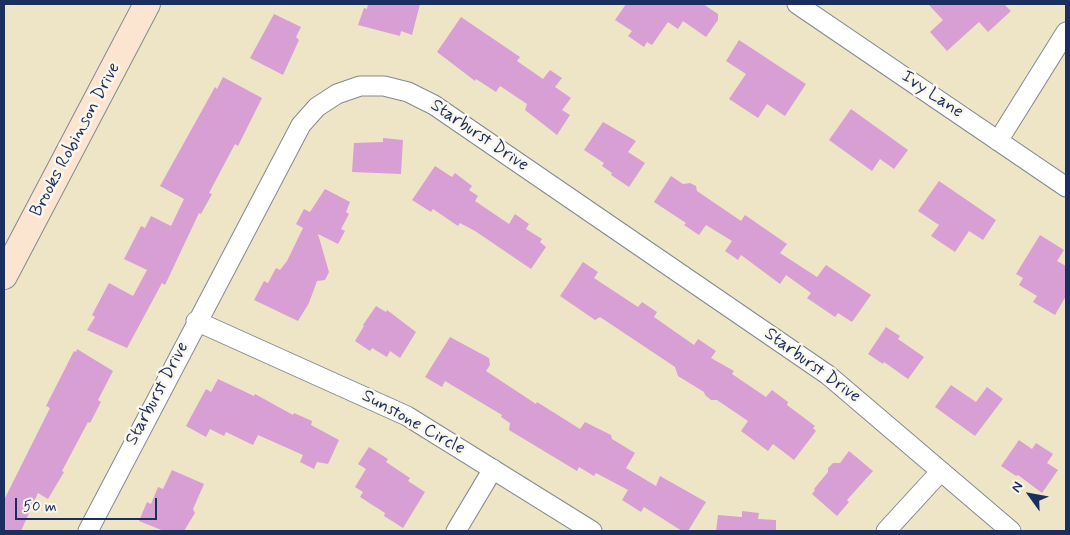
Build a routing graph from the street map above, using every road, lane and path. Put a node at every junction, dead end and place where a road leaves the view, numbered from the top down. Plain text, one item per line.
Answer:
1 (147, 4) edge
2 (797, 4) edge
3 (1066, 32) edge
4 (998, 141) junction
5 (1066, 188) edge
6 (4, 276) edge
7 (196, 321) junction
8 (493, 469) junction
9 (941, 470) junction
10 (88, 531) edge
11 (456, 531) edge
12 (592, 531) edge
13 (886, 531) edge
14 (1012, 531) edge

1 - 6 main road, Brooks Robinson Drive
2 - 4 street, Ivy Lane
3 - 4 street
4 - 5 street, Ivy Lane
7 - 8 street, Sunstone Circle
7 - 9 street, Starburst Drive
7 - 10 street, Starburst Drive
8 - 11 street
8 - 12 street, Sunstone Circle
9 - 13 street
9 - 14 street, Starburst Drive

